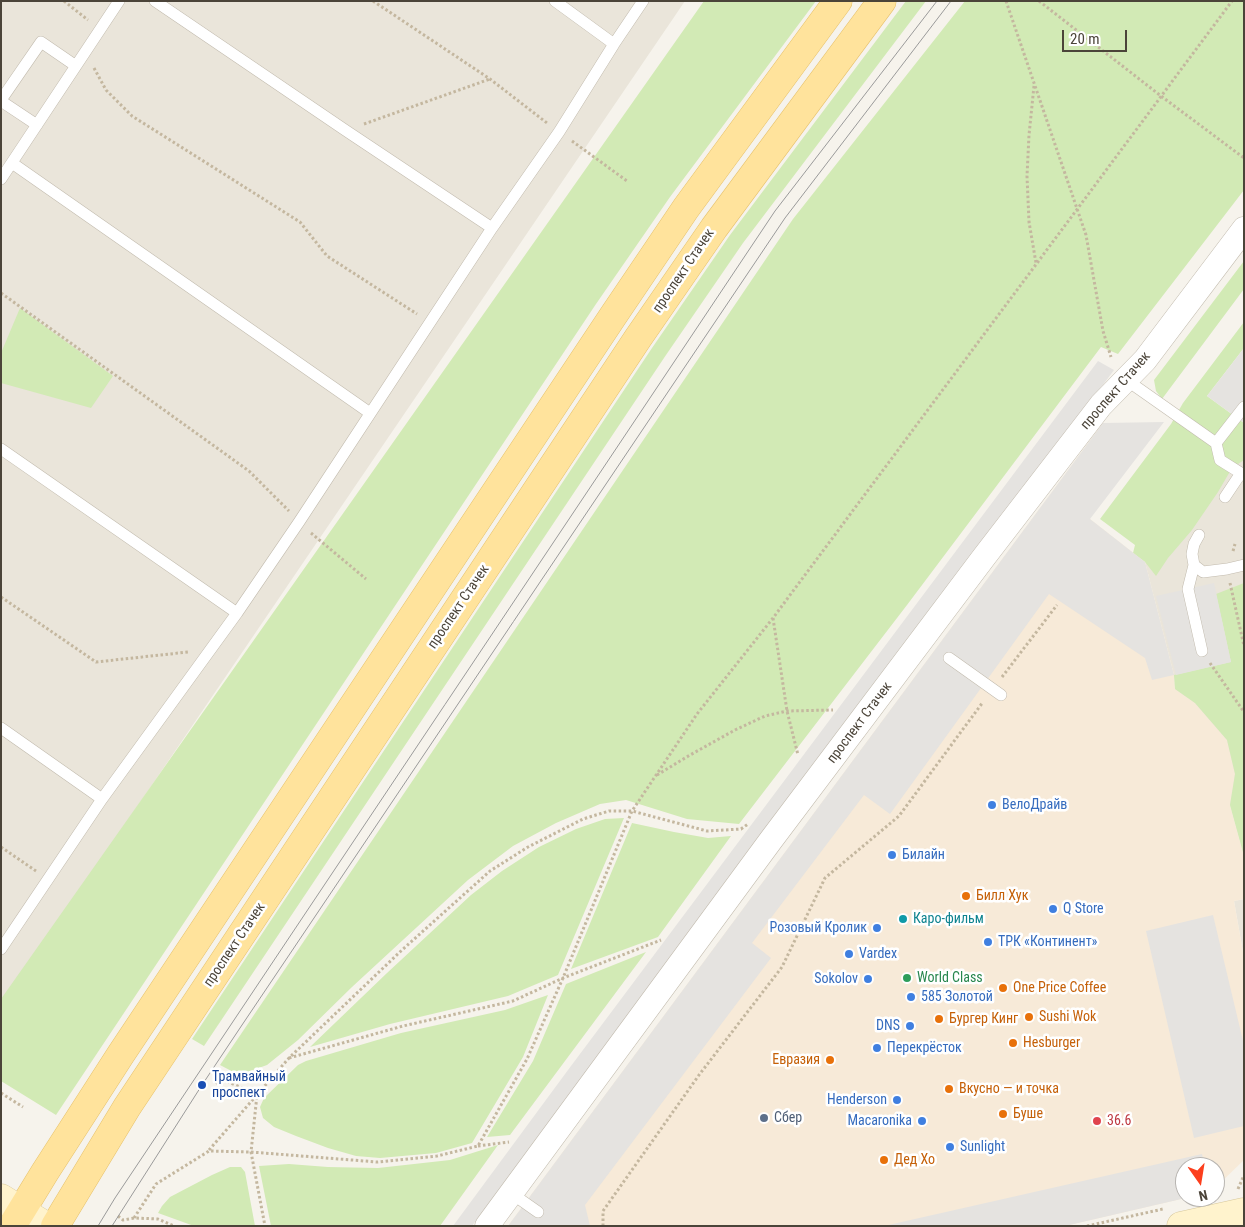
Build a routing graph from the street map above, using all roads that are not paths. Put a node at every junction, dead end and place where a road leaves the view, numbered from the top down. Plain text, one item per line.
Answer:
1 (119, 1) edge
2 (155, 1) edge
3 (555, 1) edge
4 (643, 1) edge
5 (838, 1) edge
6 (882, 1) edge
7 (614, 44) junction
8 (76, 66) junction
9 (1, 100) edge
10 (37, 125) junction
11 (12, 163) junction
12 (1, 179) edge
13 (492, 228) junction
14 (1244, 228) edge
15 (1125, 380) junction
16 (1244, 407) edge
17 (370, 413) junction
18 (1216, 443) junction
19 (1, 449) edge
20 (1242, 474) edge
21 (1225, 497) dead end
22 (1199, 535) dead end
23 (1194, 565) junction
24 (1244, 565) edge
25 (237, 614) junction
26 (1202, 651) road end
27 (949, 658) dead end
28 (997, 692) road end
29 (1, 728) edge
30 (102, 799) junction
31 (1, 949) edge
32 (511, 1193) junction
33 (1240, 1202) edge
34 (11, 1211) edge
35 (538, 1212) dead end
36 (46, 1226) edge
37 (55, 1226) edge
38 (487, 1226) edge
39 (1181, 1226) edge

1 - 8 lane
2 - 13 lane
3 - 7 lane
4 - 7 lane
5 - 34 main road
6 - 37 main road, проспект Стачек
7 - 13 lane
8 - 9 lane
8 - 10 lane
9 - 10 lane
10 - 11 lane
11 - 12 lane
11 - 17 lane
13 - 17 lane
14 - 15 street, проспект Стачек
15 - 18 lane
15 - 32 street, проспект Стачек
16 - 18 lane
17 - 25 lane
18 - 20 lane
19 - 25 lane
20 - 21 lane
22 - 23 lane
23 - 24 lane
23 - 26 lane
25 - 30 lane
27 - 28 lane
29 - 30 lane
30 - 31 lane
32 - 35 lane
32 - 38 street, проспект Стачек
33 - 39 street
34 - 36 street

